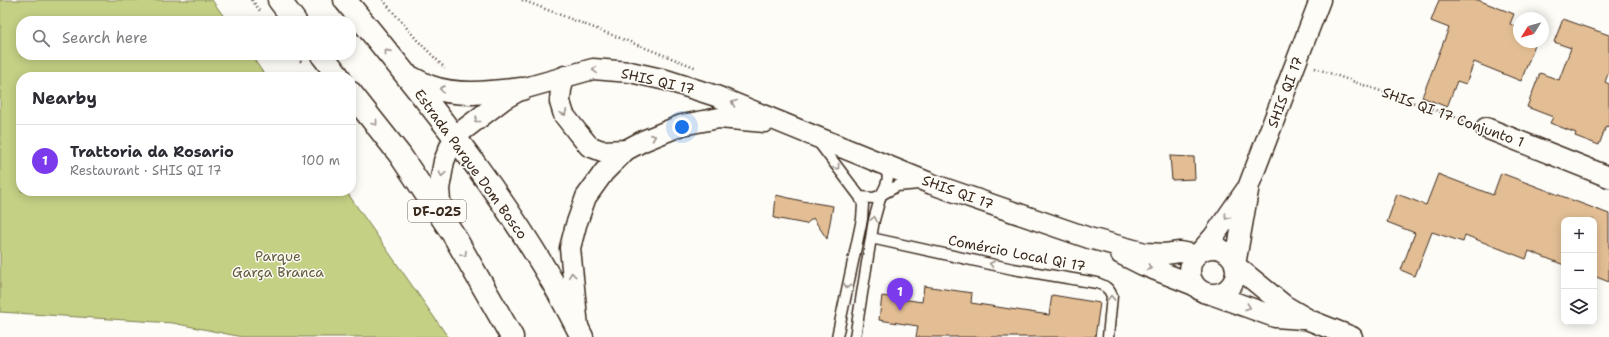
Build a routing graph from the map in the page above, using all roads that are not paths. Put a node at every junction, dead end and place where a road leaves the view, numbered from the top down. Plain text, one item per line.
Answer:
1 (279, 0) edge
2 (345, 0) edge
3 (1320, 0) edge
4 (291, 16) edge
5 (326, 60) edge
6 (335, 72) edge
7 (406, 75) junction
8 (565, 76) junction
9 (522, 89) junction
10 (356, 99) edge
11 (783, 123) junction
12 (1486, 128) road end
13 (813, 135) junction
14 (454, 138) junction
15 (626, 150) junction
16 (883, 164) junction
17 (1609, 176) edge
18 (932, 184) junction
19 (1250, 185) junction
20 (881, 195) junction
21 (860, 197) junction
22 (453, 234) junction
23 (871, 238) junction
24 (1090, 238) junction
25 (1198, 253) junction
26 (1236, 266) junction
27 (1203, 290) junction
28 (1308, 320) junction
29 (580, 332) edge
30 (512, 337) edge
31 (837, 337) edge
32 (855, 337) edge
33 (1108, 337) edge
34 (1352, 337) edge

1 - 4 main road
7 -> 2 main road, Estrada Parque Dom Bosco
3 - 19 street, SHIS QI 17
5 - 6 main road
9 -> 7 main road
7 - 14 main road, Estrada Parque Dom Bosco
8 - 9 street, SHIS QI 17
11 -> 8 street, SHIS QI 17
8 -> 15 street
9 -> 14 street, SHIS QI 17
10 -> 22 main road, DF-025
11 - 13 street, SHIS QI 17
15 -> 11 street, SHIS QI 17
12 - 17 street, SHIS QI 17 Conjunto 1
13 - 16 street, SHIS QI 17
13 -> 21 lane
14 -> 22 street, SHIS QI 17
14 - 29 main road, Estrada Parque Dom Bosco
29 -> 15 street, SHIS QI 17
16 - 18 street, SHIS QI 17
16 - 20 lane
18 - 20 lane
18 - 24 street, SHIS QI 17
19 -> 25 street, SHIS QI 17
19 - 26 street, SHIS QI 17
20 - 21 lane
23 -> 20 lane
21 -> 31 lane
22 -> 30 main road, DF-025
23 - 32 lane
33 -> 23 lane, Comércio Local Qi 17
24 - 25 street, SHIS QI 17
24 -> 27 street, SHIS QI 17
25 - 26 street
25 - 27 street
26 - 27 street
26 - 28 street, SHIS QI 17
27 -> 28 street, SHIS QI 17
28 - 34 street, SHIS QI 17

